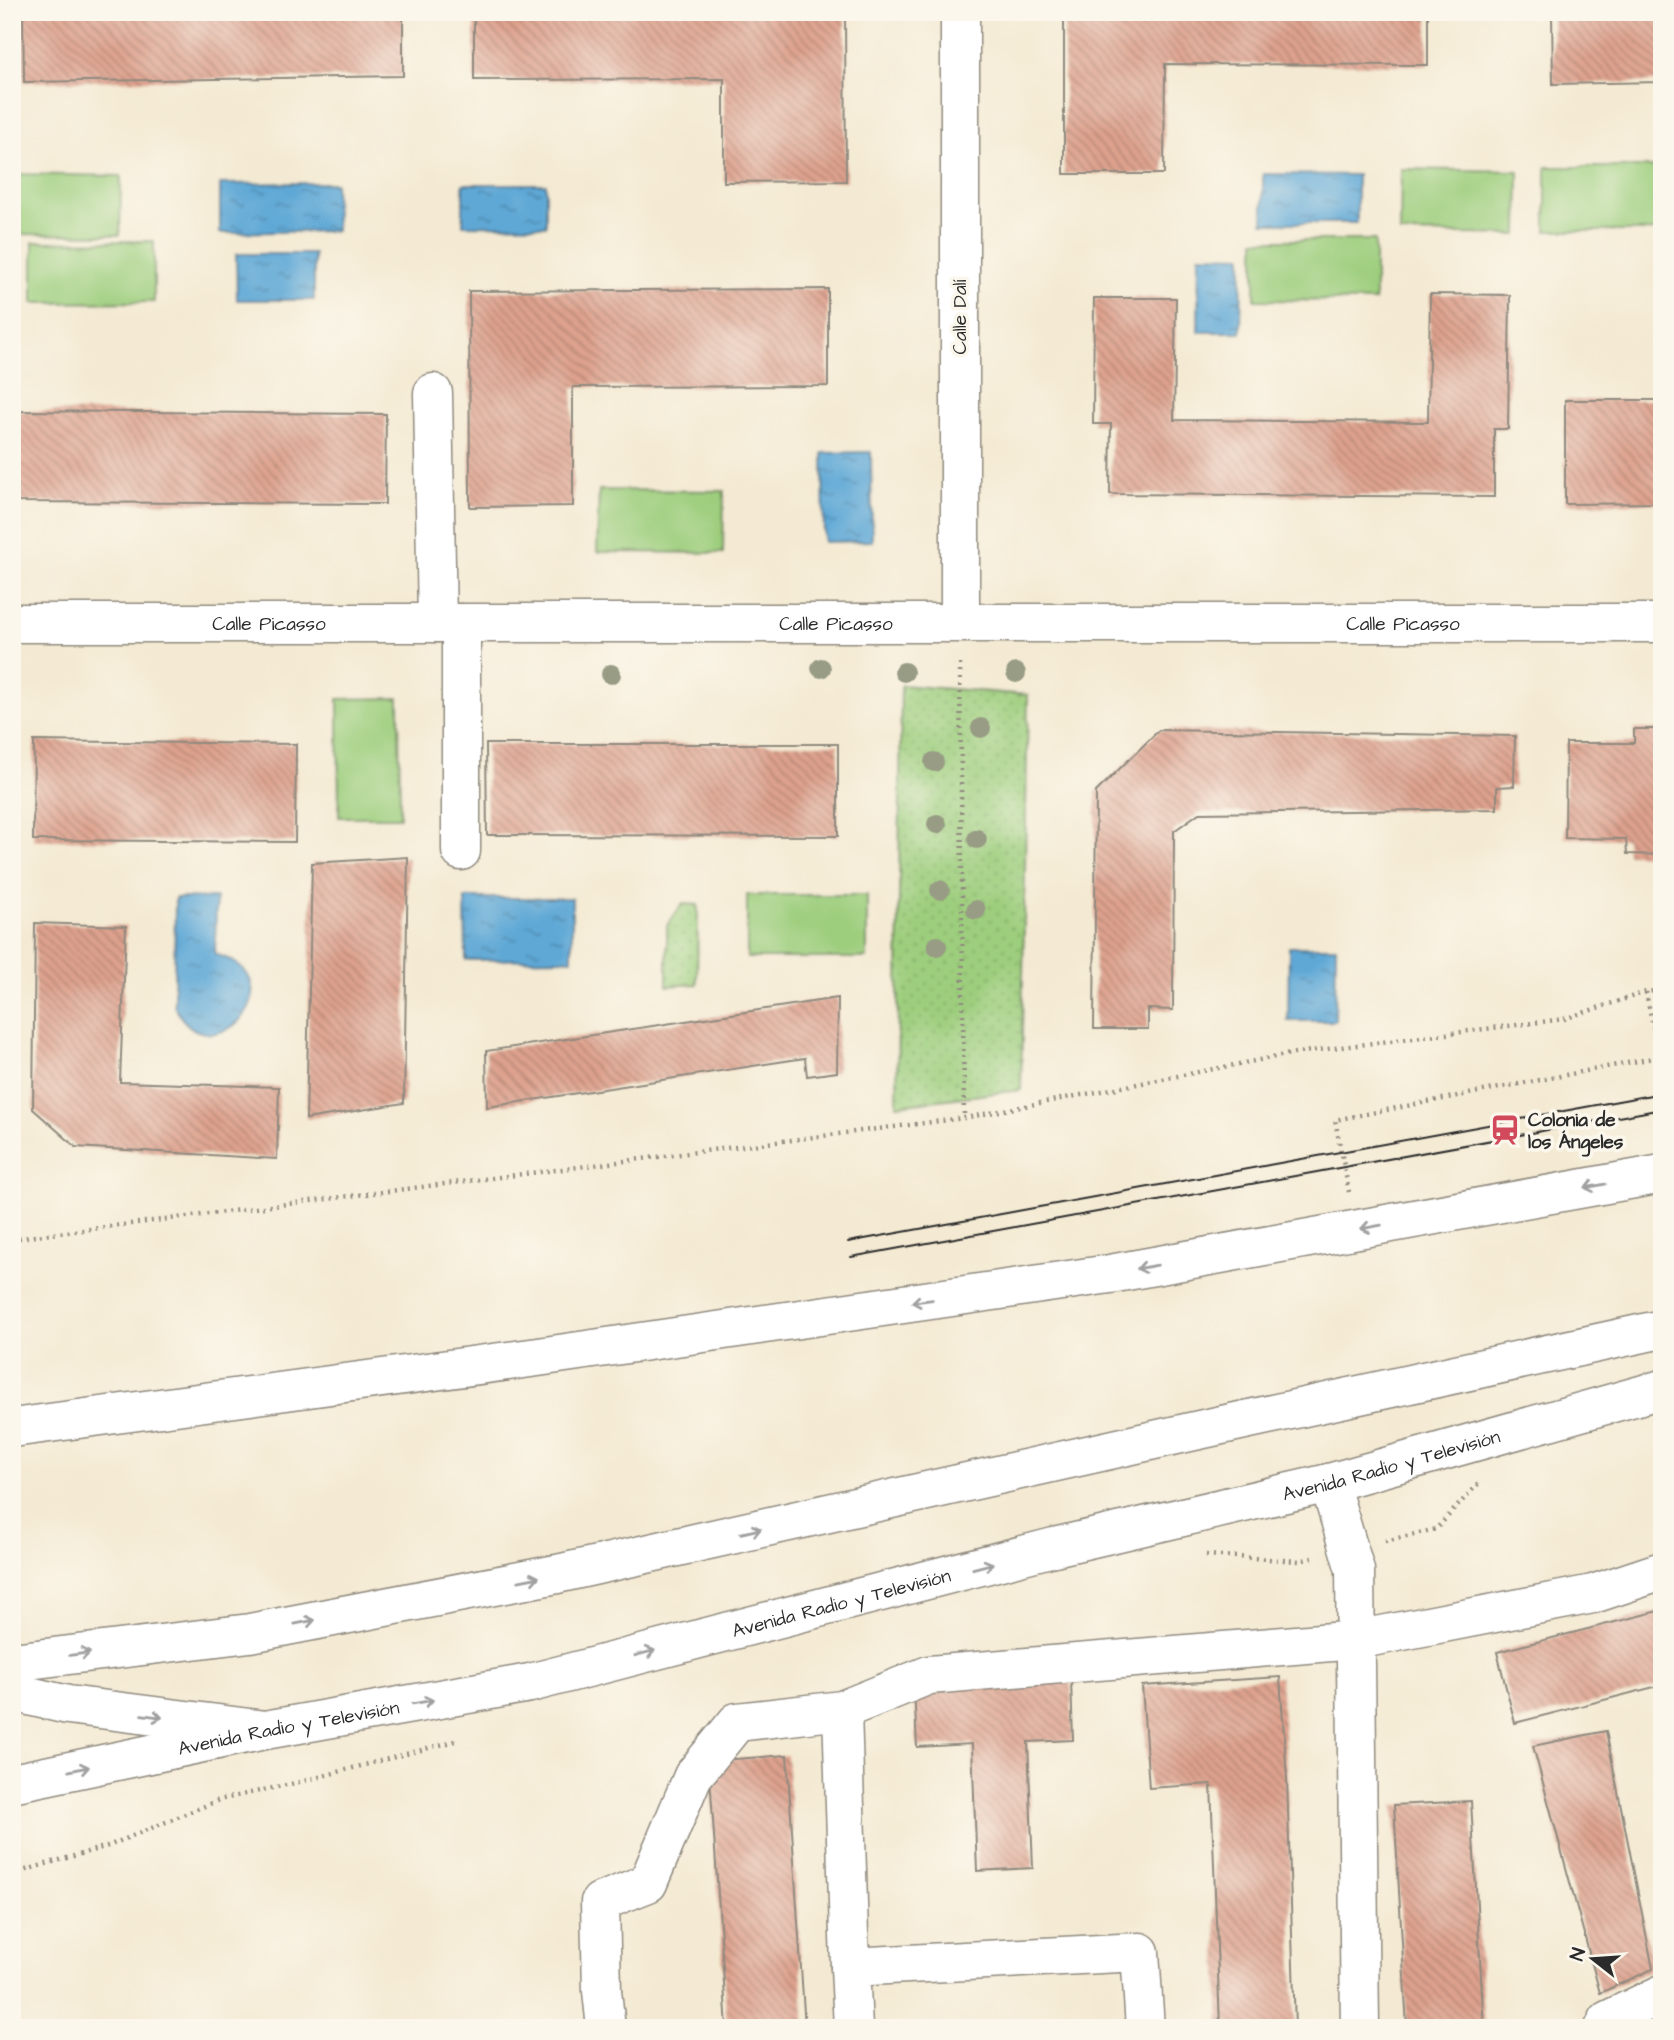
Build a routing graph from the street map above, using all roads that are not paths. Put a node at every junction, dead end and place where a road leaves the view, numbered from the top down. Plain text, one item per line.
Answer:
1 (960, 12) edge
2 (433, 393) dead end
3 (960, 622) junction
4 (1662, 622) edge
5 (12, 623) edge
6 (449, 623) junction
7 (461, 850) dead end
8 (1662, 1174) edge
9 (1662, 1329) edge
10 (1662, 1389) edge
11 (12, 1427) edge
12 (1329, 1483) junction
13 (1662, 1571) edge
14 (1356, 1640) junction
15 (12, 1662) edge
16 (12, 1692) edge
17 (842, 1710) junction
18 (265, 1730) junction
19 (12, 1783) edge
20 (850, 1967) junction
21 (1662, 1994) edge
22 (606, 2028) edge
23 (853, 2028) edge
24 (1144, 2028) edge
25 (1360, 2028) edge
26 (1604, 2028) edge

1 - 3 main road, Calle Dalí
2 - 6 main road
3 - 4 main road, Calle Picasso
3 - 6 main road, Calle Picasso
5 - 6 main road, Calle Picasso
6 - 7 main road
8 -> 11 main road
15 -> 9 main road
10 - 12 main road, Avenida Radio y Televisión
12 - 14 main road
18 -> 12 main road, Avenida Radio y Televisión
13 - 14 main road
14 - 17 main road
14 - 25 main road
16 -> 18 main road
17 - 20 main road
17 - 22 main road
19 -> 18 main road, Avenida Radio y Televisión
20 - 23 main road
20 - 24 main road
21 - 26 main road

